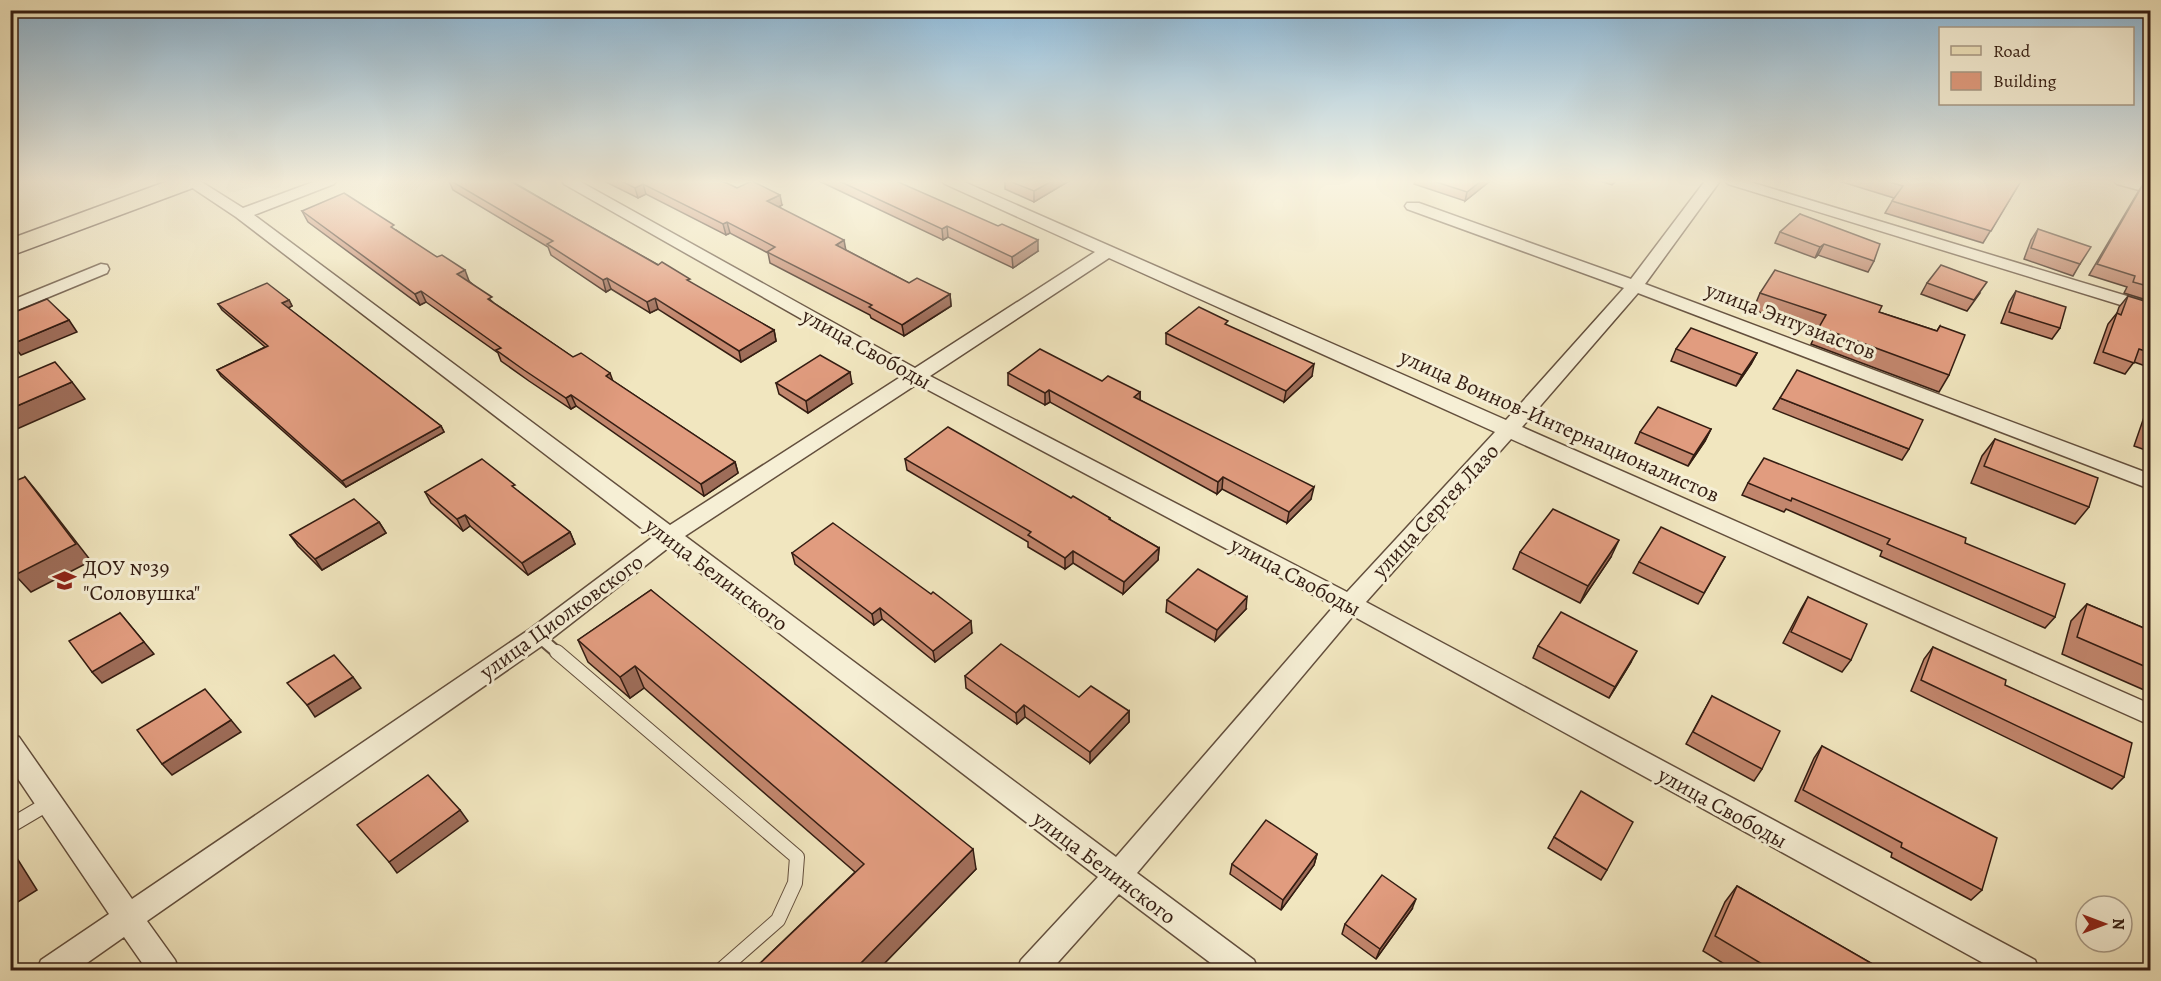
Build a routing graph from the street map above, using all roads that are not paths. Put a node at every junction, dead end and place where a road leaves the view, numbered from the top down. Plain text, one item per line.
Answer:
1 (66, 227) edge
2 (259, 227) edge
3 (651, 227) edge
4 (1052, 227) edge
5 (1471, 227) edge
6 (1679, 227) edge
7 (1885, 227) edge
8 (10, 248) edge
9 (1107, 252) junction
10 (101, 269) dead end
11 (1635, 286) junction
12 (10, 308) edge
13 (2151, 309) edge
14 (916, 376) junction
15 (1510, 428) junction
16 (2151, 482) edge
17 (668, 537) junction
18 (1350, 604) junction
19 (538, 636) junction
20 (2151, 715) edge
21 (10, 746) edge
22 (50, 803) junction
23 (10, 826) edge
24 (1116, 877) junction
25 (128, 918) junction
26 (52, 970) edge
27 (164, 970) edge
28 (722, 970) edge
29 (1032, 970) edge
30 (1243, 970) edge
31 (2024, 970) edge

1 - 8 main road
2 - 17 street, улица Белинского
3 - 14 street, улица Свободы
4 - 9 street, улица Воинов-Интернационалистов
5 - 11 street, улица Энтузиастов
6 - 11 street, улица Сергея Лазо
7 - 13 street
9 - 14 street, улица Циолковского
9 - 15 street, улица Воинов-Интернационалистов
10 - 12 street
11 - 15 street, улица Сергея Лазо
11 - 16 street, улица Энтузиастов
14 - 17 street, улица Циолковского
14 - 18 street, улица Свободы
15 - 18 street, улица Сергея Лазо
15 - 20 street, улица Воинов-Интернационалистов
17 - 19 street, улица Циолковского
17 - 24 street, улица Белинского
18 - 24 street, улица Сергея Лазо
18 - 31 street, улица Свободы
19 - 25 street, улица Циолковского
19 - 28 lane
21 - 22 street
22 - 23 lane
22 - 25 street
24 - 29 street, улица Сергея Лазо
24 - 30 street, улица Белинского
25 - 26 street, улица Циолковского
25 - 27 street

